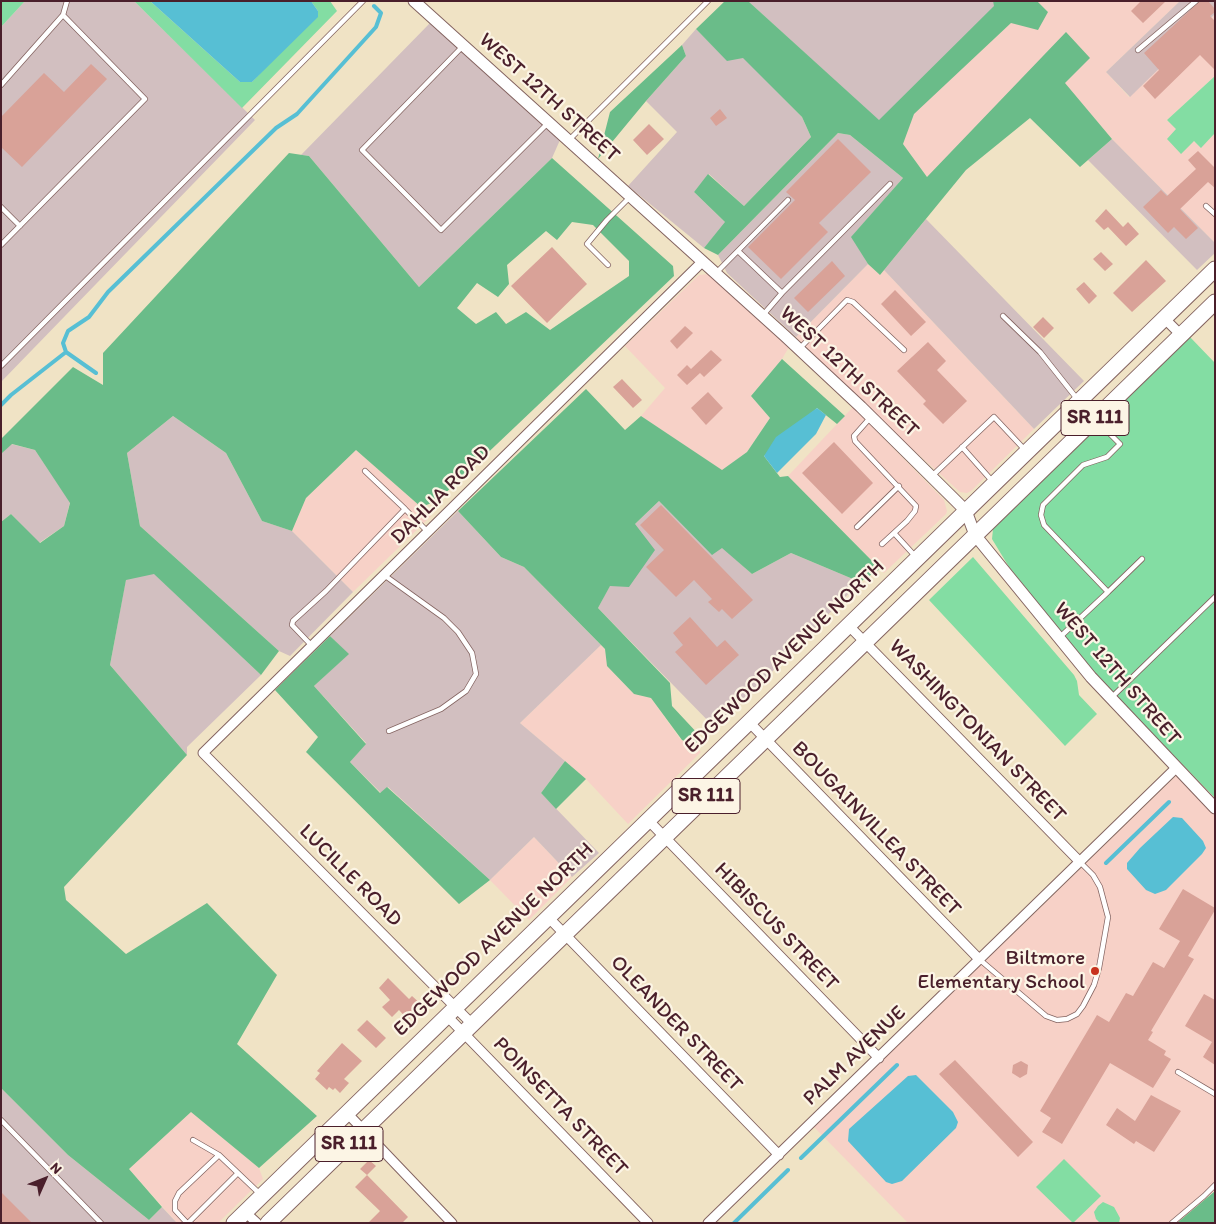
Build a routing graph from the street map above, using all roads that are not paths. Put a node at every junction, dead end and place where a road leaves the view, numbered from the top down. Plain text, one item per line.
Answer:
1 (67, 1) edge
2 (363, 1) edge
3 (414, 1) edge
4 (708, 1) edge
5 (1196, 1) edge
6 (63, 15) junction
7 (463, 46) junction
8 (1138, 50) dead end
9 (1, 86) edge
10 (548, 123) junction
11 (568, 141) junction
12 (890, 184) dead end
13 (630, 196) junction
14 (788, 200) dead end
15 (1206, 206) dead end
16 (1, 207) edge
17 (1215, 214) edge
18 (20, 226) junction
19 (1, 245) edge
20 (738, 251) junction
21 (702, 262) junction
22 (608, 266) dead end
23 (1215, 269) edge
24 (715, 274) junction
25 (782, 293) junction
26 (1215, 302) edge
27 (763, 316) junction
28 (1003, 316) dead end
29 (1164, 318) junction
30 (1181, 335) junction
31 (799, 349) junction
32 (904, 350) dead end
33 (1, 366) edge
34 (1079, 401) junction
35 (871, 417) junction
36 (1095, 418) junction
37 (962, 447) junction
38 (1026, 452) junction
39 (365, 471) dead end
40 (931, 477) junction
41 (994, 483) junction
42 (898, 486) junction
43 (404, 509) junction
44 (966, 511) junction
45 (857, 527) dead end
46 (428, 532) junction
47 (894, 533) junction
48 (975, 535) junction
49 (882, 544) dead end
50 (917, 558) junction
51 (1142, 559) dead end
52 (384, 575) junction
53 (1108, 592) junction
54 (1215, 596) edge
55 (848, 625) junction
56 (1059, 638) junction
57 (865, 642) junction
58 (312, 646) junction
59 (1110, 699) junction
60 (749, 722) junction
61 (389, 731) dead end
62 (765, 739) junction
63 (203, 753) joint
64 (1176, 768) junction
65 (1215, 808) edge
66 (648, 820) junction
67 (664, 837) junction
68 (1080, 862) junction
69 (548, 917) junction
70 (564, 934) junction
71 (979, 959) junction
72 (451, 1011) junction
73 (468, 1028) junction
74 (879, 1058) junction
75 (1178, 1072) dead end
76 (1215, 1094) edge
77 (346, 1113) junction
78 (1, 1120) edge
79 (363, 1130) junction
80 (193, 1140) dead end
81 (219, 1155) junction
82 (779, 1155) junction
83 (238, 1173) junction
84 (1215, 1185) edge
85 (262, 1196) junction
86 (246, 1212) junction
87 (101, 1223) edge
88 (187, 1223) edge
89 (234, 1223) edge
90 (257, 1223) edge
91 (268, 1223) edge
92 (452, 1223) edge
93 (648, 1223) edge
94 (708, 1223) edge
95 (1172, 1223) edge

1 - 6 lane
2 - 33 lane
3 - 7 street, WEST 12TH STREET
4 - 11 lane
5 - 8 lane
6 - 9 lane
6 - 18 lane
7 - 10 street, WEST 12TH STREET
7 - 10 lane
10 - 11 street, WEST 12TH STREET
11 - 13 street, WEST 12TH STREET
12 - 25 lane
13 - 21 street, WEST 12TH STREET
13 - 22 lane
14 - 20 lane
15 - 17 lane
16 - 18 lane
18 - 19 lane
20 - 24 lane
20 - 25 lane
21 - 24 street, WEST 12TH STREET
21 - 46 street, DAHLIA ROAD
23 - 29 main road, EDGEWOOD AVENUE NORTH / SR 111
24 - 27 street, WEST 12TH STREET
25 - 27 lane
26 - 30 main road, EDGEWOOD AVENUE NORTH / SR 111
27 - 31 street, WEST 12TH STREET
28 - 34 lane
29 - 30 street
29 - 34 main road, EDGEWOOD AVENUE NORTH / SR 111
30 - 36 main road, EDGEWOOD AVENUE NORTH / SR 111
31 - 32 lane
31 - 35 street, WEST 12TH STREET
34 - 38 main road, EDGEWOOD AVENUE NORTH / SR 111
35 - 40 street, WEST 12TH STREET
35 - 42 lane
36 - 48 main road, EDGEWOOD AVENUE NORTH / SR 111
36 - 53 lane
37 - 38 lane
37 - 40 lane
37 - 41 lane
38 - 41 main road, EDGEWOOD AVENUE NORTH / SR 111
39 - 43 lane
40 - 44 street, WEST 12TH STREET
41 - 44 main road, EDGEWOOD AVENUE NORTH / SR 111
42 - 45 lane
42 - 47 lane
43 - 46 lane
43 - 58 lane
44 - 48 street, WEST 12TH STREET
44 - 50 main road, EDGEWOOD AVENUE NORTH / SR 111
46 - 52 street, DAHLIA ROAD
47 - 49 lane
47 - 50 lane
48 - 56 street, WEST 12TH STREET
48 - 57 main road, EDGEWOOD AVENUE NORTH / SR 111
50 - 55 main road, EDGEWOOD AVENUE NORTH / SR 111
51 - 53 lane
52 - 58 street, DAHLIA ROAD
52 - 61 lane
53 - 56 lane
54 - 59 lane
55 - 57 street, WASHINGTONIAN STREET
55 - 60 main road, EDGEWOOD AVENUE NORTH / SR 111
56 - 59 street, WEST 12TH STREET
57 - 62 main road, EDGEWOOD AVENUE NORTH / SR 111
57 - 68 street, WASHINGTONIAN STREET
58 - 63 street, DAHLIA ROAD
59 - 64 street, WEST 12TH STREET
60 - 62 street, BOUGAINVILLEA STREET
60 - 66 main road, EDGEWOOD AVENUE NORTH / SR 111
62 - 67 main road, EDGEWOOD AVENUE NORTH / SR 111
62 - 71 street, BOUGAINVILLEA STREET
63 - 72 street, LUCILLE ROAD
64 - 65 street, WEST 12TH STREET
64 - 68 street, PALM AVENUE
66 - 67 street, HIBISCUS STREET
66 - 69 main road, EDGEWOOD AVENUE NORTH / SR 111
67 - 70 main road, EDGEWOOD AVENUE NORTH / SR 111
67 - 74 street, HIBISCUS STREET
68 - 71 street, PALM AVENUE
68 - 71 lane
69 - 70 street, OLEANDER STREET
69 - 72 main road, EDGEWOOD AVENUE NORTH / SR 111
70 - 73 main road, EDGEWOOD AVENUE NORTH / SR 111
70 - 82 street, OLEANDER STREET
71 - 74 street, PALM AVENUE
72 - 73 street, LUCILLE ROAD
72 - 77 main road, EDGEWOOD AVENUE NORTH / SR 111
73 - 79 main road, EDGEWOOD AVENUE NORTH / SR 111
73 - 93 street, POINSETTA STREET
74 - 82 street, PALM AVENUE
75 - 76 lane
77 - 79 street
77 - 85 main road, EDGEWOOD AVENUE NORTH / SR 111
78 - 87 lane
79 - 91 main road, EDGEWOOD AVENUE NORTH / SR 111
79 - 92 street
80 - 81 lane
81 - 83 lane
81 - 88 lane
82 - 94 street, PALM AVENUE
83 - 85 lane
83 - 88 lane
84 - 95 lane
85 - 86 main road, EDGEWOOD AVENUE NORTH / SR 111
86 - 89 main road, EDGEWOOD AVENUE NORTH / SR 111
86 - 90 street

